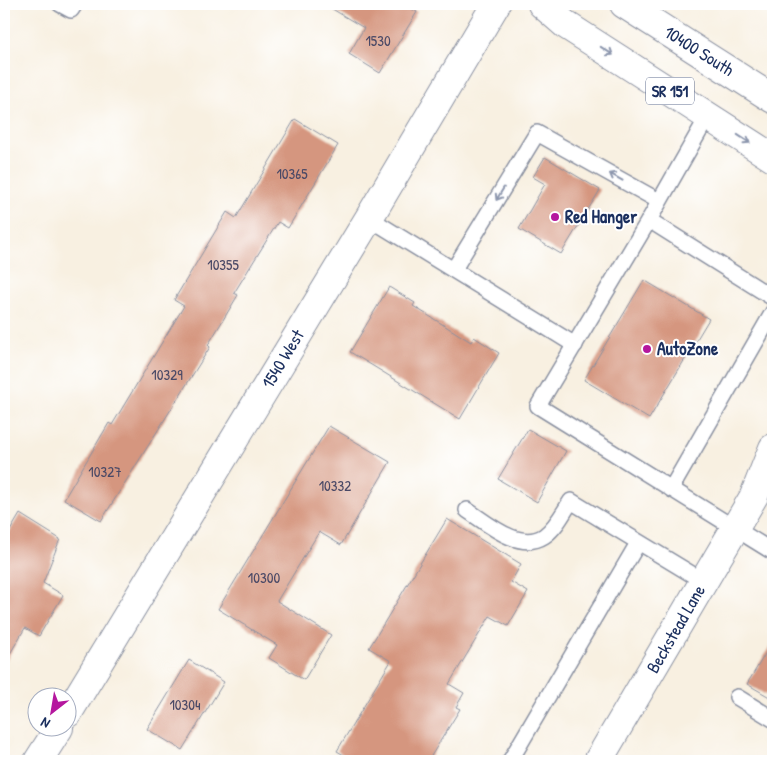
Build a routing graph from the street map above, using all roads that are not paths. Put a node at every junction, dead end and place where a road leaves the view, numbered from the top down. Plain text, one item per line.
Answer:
1 (60, 4) edge
2 (75, 4) edge
3 (496, 4) edge
4 (542, 4) edge
5 (624, 4) edge
6 (773, 99) edge
7 (708, 116) junction
8 (773, 158) edge
9 (659, 201) junction
10 (369, 218) junction
11 (650, 220) junction
12 (454, 269) junction
13 (773, 298) edge
14 (773, 312) edge
15 (575, 345) junction
16 (773, 448) edge
17 (773, 475) edge
18 (671, 489) junction
19 (754, 496) junction
20 (467, 510) dead end
21 (734, 529) junction
22 (638, 543) junction
23 (773, 552) edge
24 (703, 581) junction
25 (78, 697) edge
26 (737, 697) dead end
27 (773, 719) edge
28 (53, 738) edge
29 (38, 761) edge
30 (510, 761) edge
31 (598, 761) edge

1 - 2 lane
3 - 10 street, 1540 West
4 -> 7 street, SR 151
5 - 6 street, 10400 South / SR 151
7 -> 8 street, SR 151
7 - 9 lane
9 - 11 lane
9 -> 12 lane
10 - 12 lane
10 - 25 street, 1540 West
11 - 13 lane
11 - 15 lane
12 - 15 lane
14 - 18 lane
15 - 18 lane
16 - 19 street, Beckstead Lane
17 - 19 street, Beckstead Lane
18 - 21 lane
19 - 21 street, Beckstead Lane
20 - 22 lane
21 - 23 lane
21 - 24 street, Beckstead Lane
22 - 24 lane
22 - 30 lane
24 - 31 street, Beckstead Lane
26 - 27 lane
28 - 29 street

